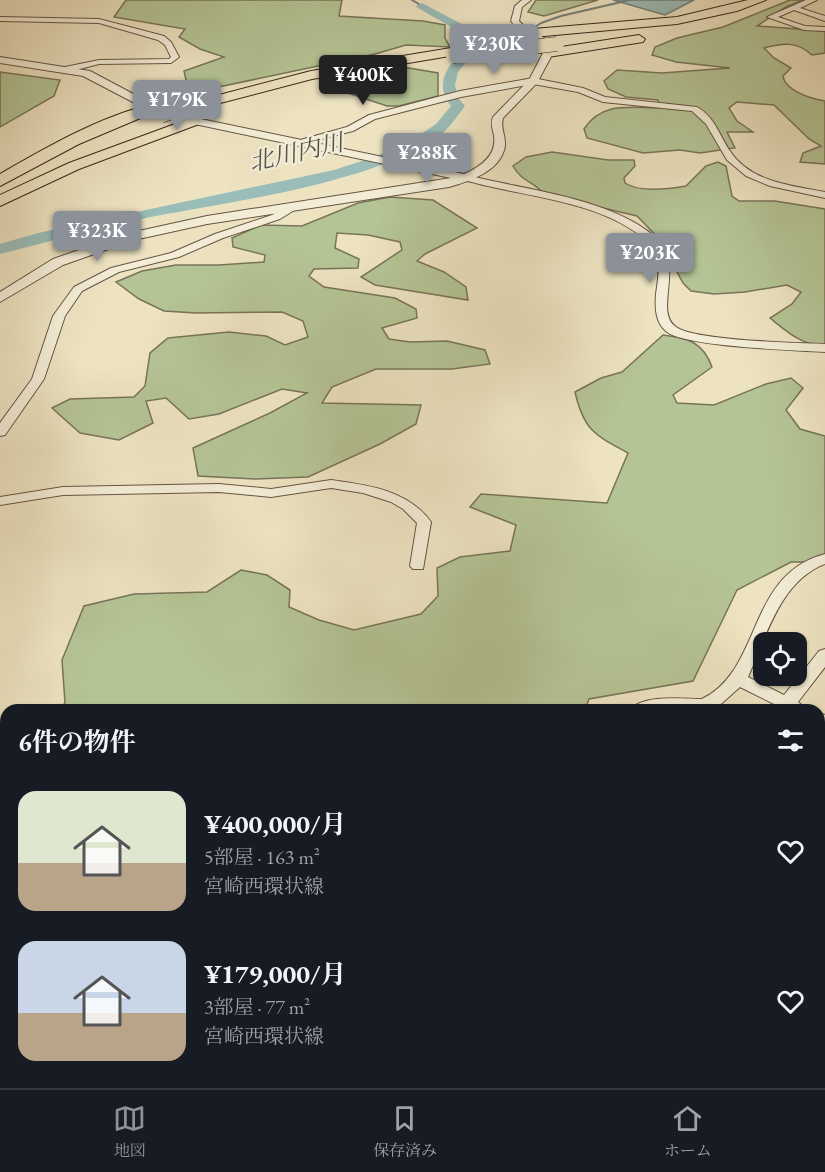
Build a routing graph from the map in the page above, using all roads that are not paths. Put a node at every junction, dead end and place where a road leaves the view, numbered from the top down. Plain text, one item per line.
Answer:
1 (527, 0) edge
2 (760, 0) edge
3 (767, 0) edge
4 (779, 0) edge
5 (815, 0) edge
6 (825, 3) edge
7 (794, 8) junction
8 (0, 19) edge
9 (825, 19) edge
10 (705, 24) junction
11 (825, 28) edge
12 (532, 33) junction
13 (553, 46) junction
14 (0, 60) edge
15 (68, 69) junction
16 (533, 81) junction
17 (173, 115) junction
18 (298, 142) junction
19 (467, 178) junction
20 (0, 182) edge
21 (0, 189) edge
22 (825, 195) edge
23 (0, 199) edge
24 (292, 207) junction
25 (0, 298) edge
26 (825, 348) edge
27 (0, 432) edge
28 (0, 501) edge
29 (825, 559) edge
30 (418, 566) dead end
31 (825, 656) edge
32 (738, 679) junction
33 (689, 704) edge
34 (783, 704) edge
35 (793, 704) edge

1 - 12 street
2 - 12 main road
3 - 13 main road
4 - 10 main road
5 - 6 street
5 - 7 street
7 - 9 street
7 - 11 street
8 - 15 street
10 - 13 main road
10 - 13 main road
12 - 13 street
13 - 16 street
13 - 17 main road, bridge
14 - 15 street
15 - 17 street
16 - 18 street
16 - 19 street
16 - 22 street
17 - 18 street
17 - 20 main road
17 - 21 main road
17 - 23 main road
17 - 23 main road
18 - 19 street
19 - 24 street
19 - 26 street
24 - 25 street
24 - 27 street
28 - 30 street
29 - 32 street
31 - 35 street
32 - 33 street
32 - 34 street

